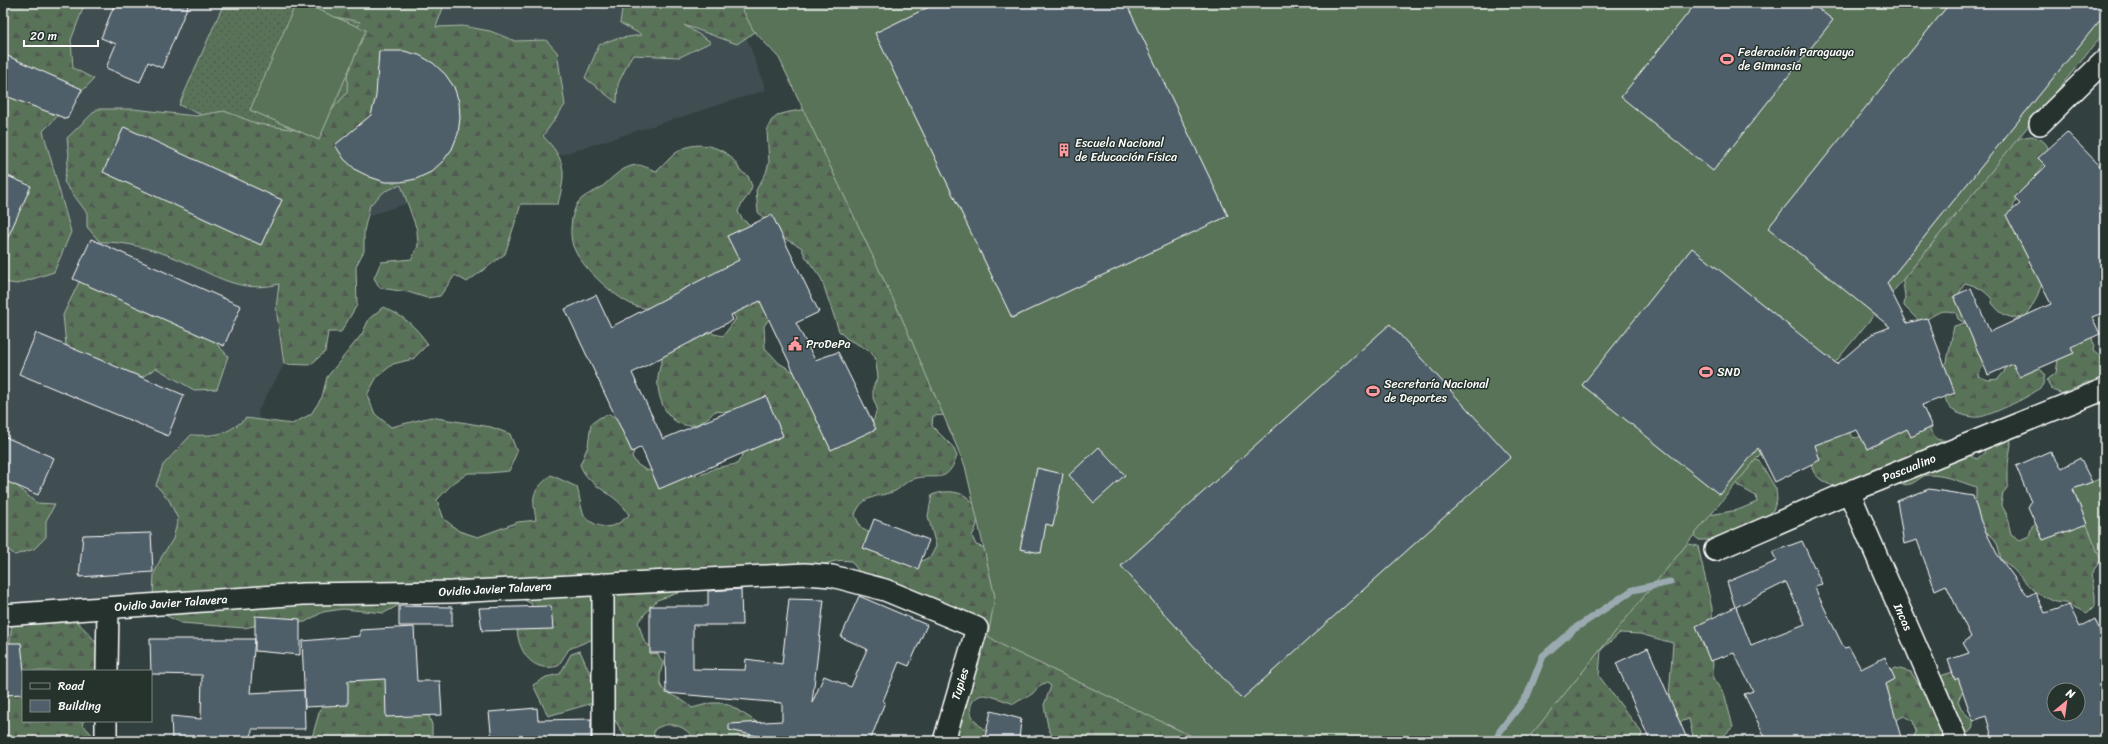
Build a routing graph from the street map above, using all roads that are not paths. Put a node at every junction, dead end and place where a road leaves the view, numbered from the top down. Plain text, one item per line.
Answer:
1 (2105, 60) edge
2 (2040, 124) dead end
3 (2105, 389) edge
4 (1849, 492) junction
5 (1715, 550) dead end
6 (603, 584) junction
7 (108, 608) junction
8 (3, 616) edge
9 (977, 628) joint
10 (107, 670) edge
11 (106, 722) edge
12 (106, 741) edge
13 (603, 741) edge
14 (944, 741) edge
15 (1957, 741) edge

1 - 2 street
3 - 4 street, Pascualino
4 - 5 street, Pascualino
4 - 15 street, Incas
6 - 7 street, Ovidio Javier Talavera
6 - 9 street, Ovidio Javier Talavera
6 - 13 street
7 - 8 street, Ovidio Javier Talavera
7 - 10 street
9 - 14 street, Tupies
11 - 12 street

